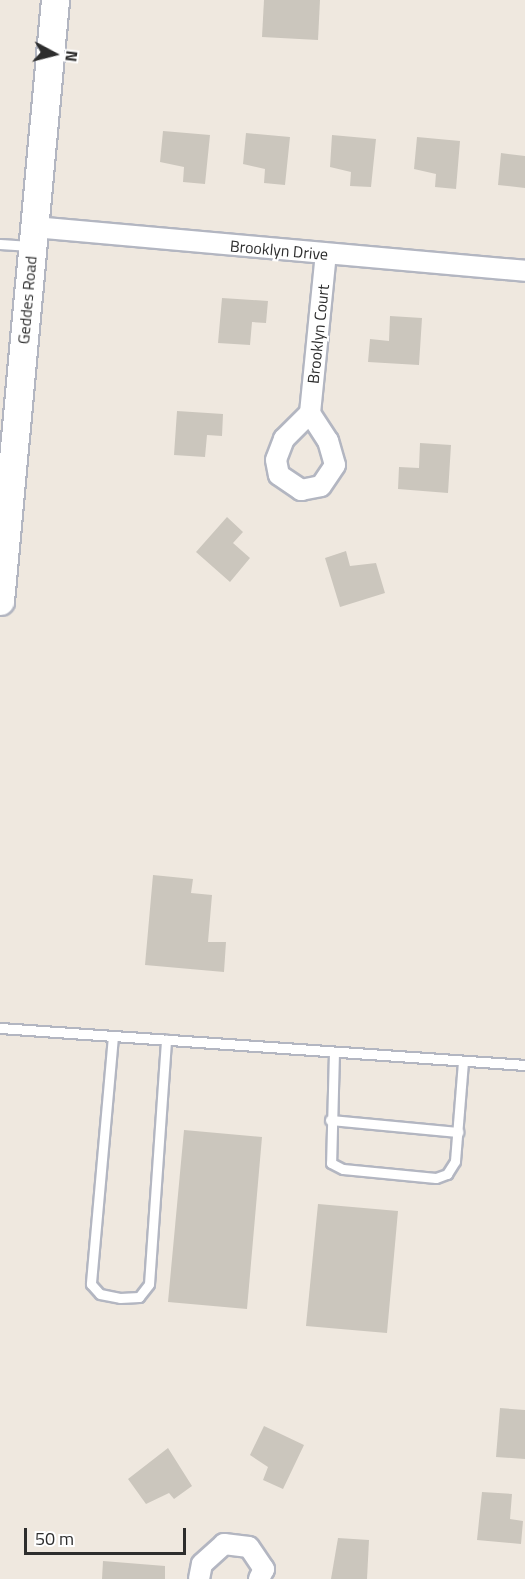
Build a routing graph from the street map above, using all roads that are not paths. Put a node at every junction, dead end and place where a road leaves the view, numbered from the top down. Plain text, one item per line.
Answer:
1 (55, 0) edge
2 (33, 236) junction
3 (0, 244) edge
4 (326, 254) junction
5 (525, 271) edge
6 (310, 413) dead end
7 (2, 550) edge
8 (0, 589) edge
9 (0, 601) edge
10 (0, 1028) edge
11 (114, 1036) junction
12 (166, 1040) junction
13 (334, 1052) junction
14 (463, 1061) junction
15 (525, 1065) edge
16 (330, 1120) junction
17 (458, 1132) junction
18 (199, 1579) edge
19 (259, 1579) edge

1 - 2 main road, Geddes Road
2 - 3 lane
2 - 4 street, Brooklyn Drive
2 - 7 main road, Geddes Road
4 - 5 street, Brooklyn Drive
4 - 6 street, Brooklyn Court
7 - 8 main road, Geddes Road
8 - 9 main road, Geddes Road
10 - 11 lane
11 - 12 lane
11 - 12 lane
12 - 13 lane
13 - 14 lane
13 - 16 lane
14 - 15 lane
14 - 17 lane
16 - 17 lane
16 - 17 lane
18 - 19 street

